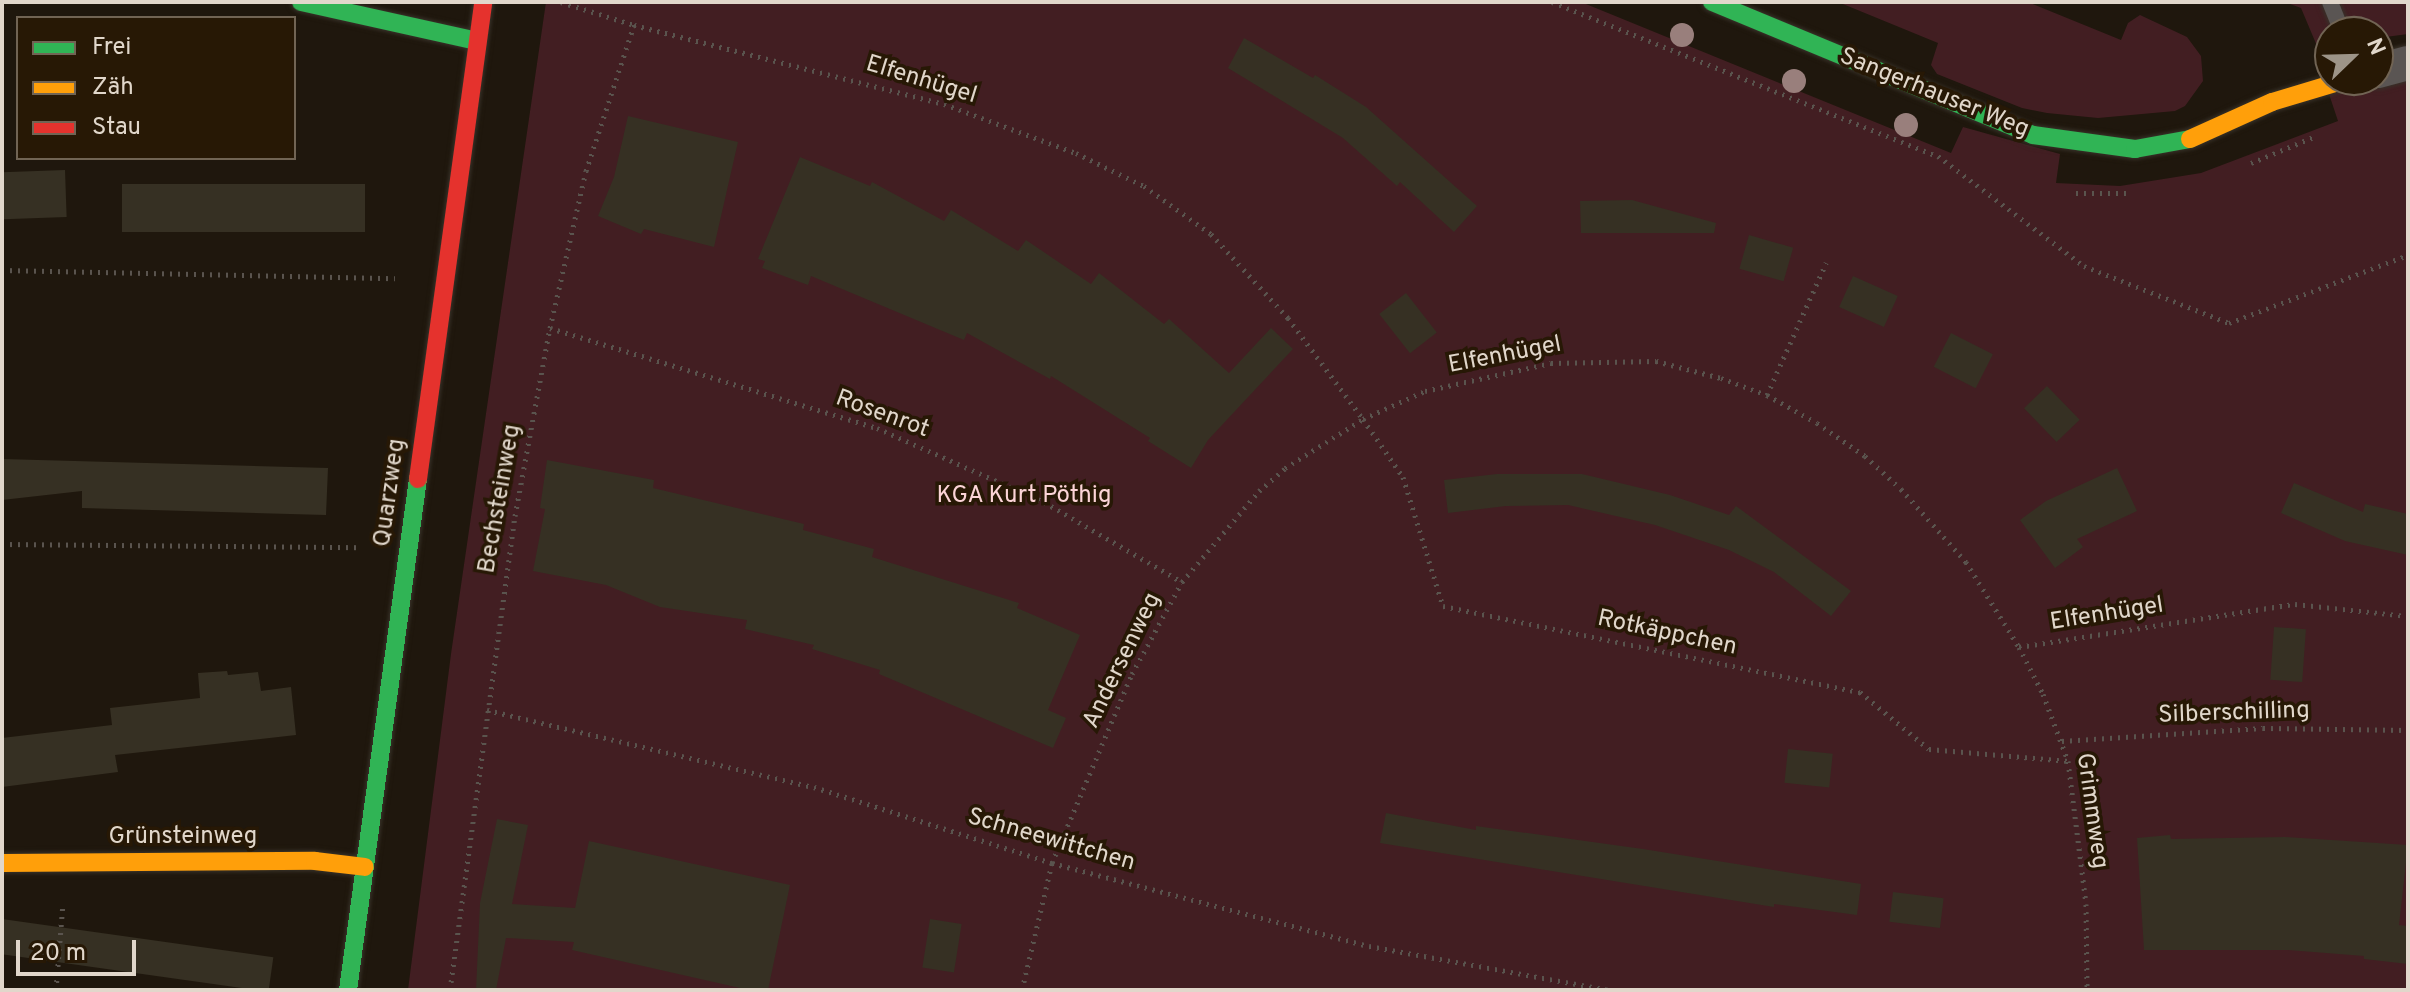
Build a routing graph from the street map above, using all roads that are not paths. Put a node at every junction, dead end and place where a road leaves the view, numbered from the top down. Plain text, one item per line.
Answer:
1 (301, 2) edge
2 (483, 2) edge
3 (1712, 2) edge
4 (477, 41) junction
5 (2314, 89) edge
6 (2, 863) edge
7 (365, 867) junction
8 (348, 990) edge

1 - 4 street
2 - 4 street, Quarzweg
3 - 5 street, Sangerhauser Weg
4 - 7 street, Quarzweg
6 - 7 street, Grünsteinweg
7 - 8 street, Quarzweg

